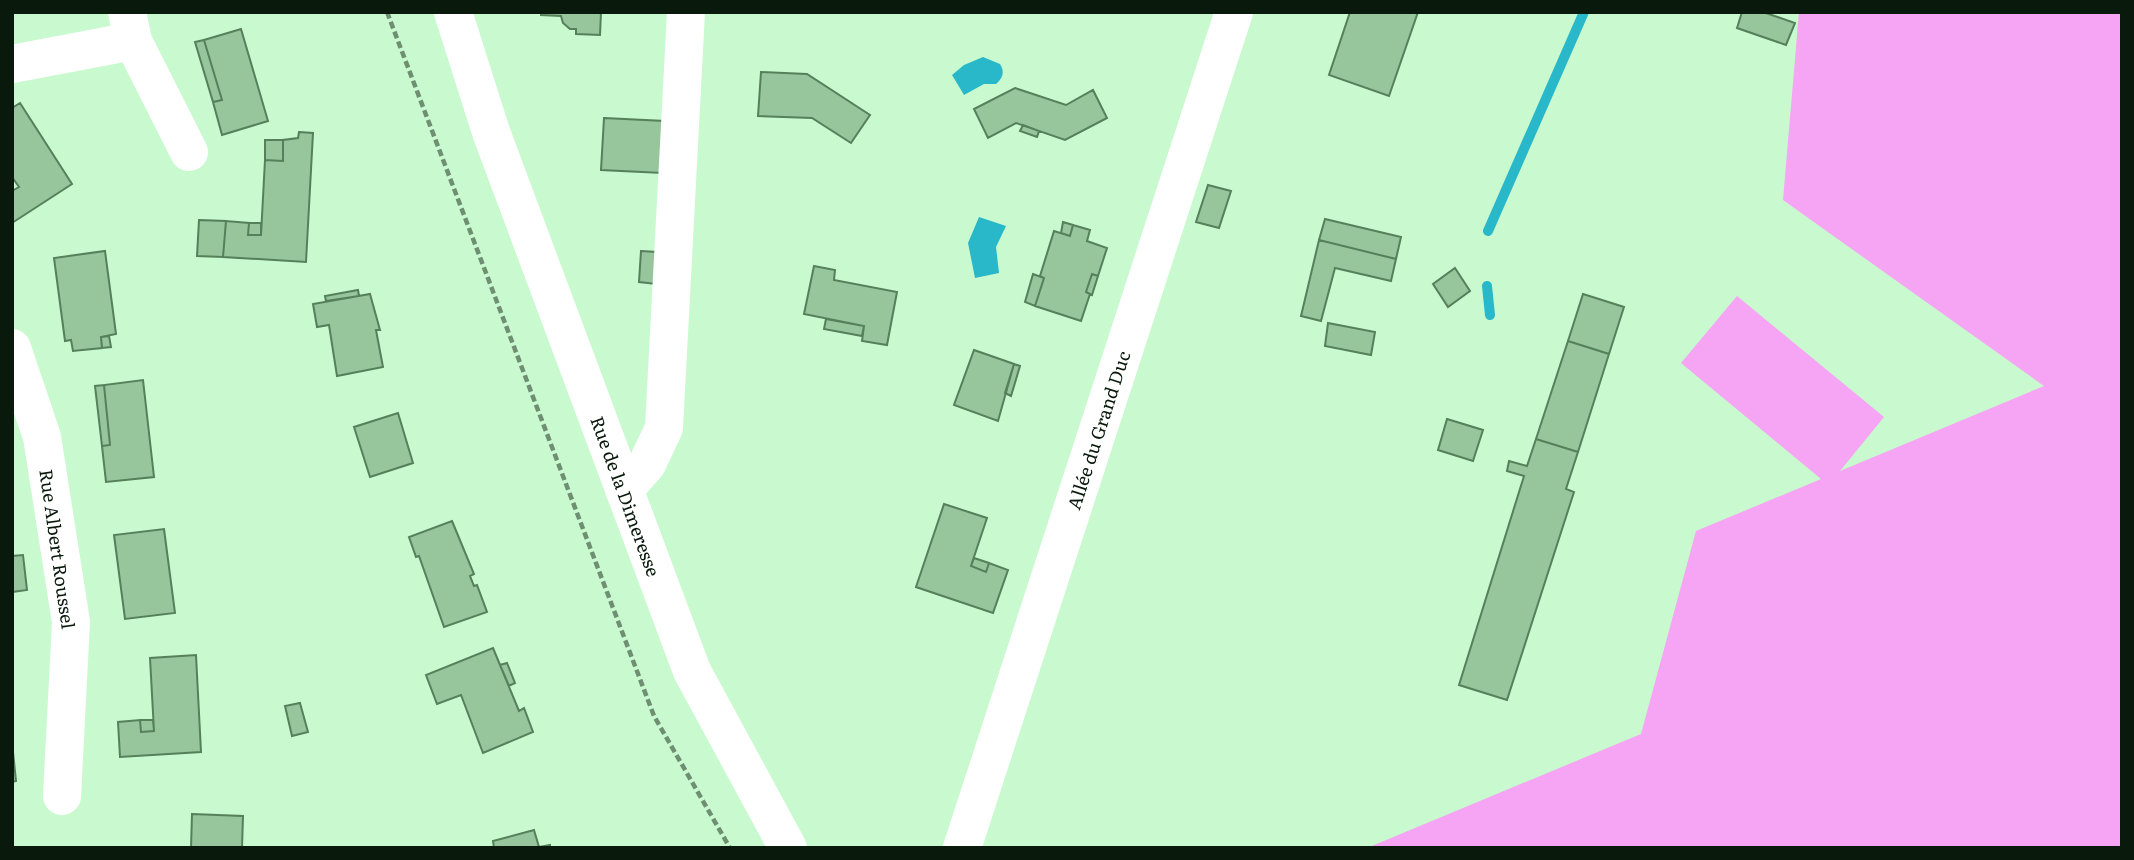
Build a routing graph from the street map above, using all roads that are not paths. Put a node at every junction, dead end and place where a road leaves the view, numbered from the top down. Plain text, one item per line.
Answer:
1 (432, 12) edge
2 (453, 12) edge
3 (686, 12) edge
4 (1234, 12) edge
5 (130, 27) edge
6 (12, 64) edge
7 (491, 132) junction
8 (189, 152) dead end
9 (12, 348) edge
10 (624, 491) junction
11 (62, 796) dead end
12 (788, 848) edge
13 (962, 848) edge

1 - 7 street, Rue de la Dimeresse
2 - 7 street, Rue de la Dimeresse
3 - 10 street
4 - 13 street, Allée du Grand Duc
5 - 6 street
5 - 8 street
7 - 10 street, Rue de la Dimeresse
9 - 11 street, Rue Albert Roussel
10 - 12 street, Rue de la Dimeresse

